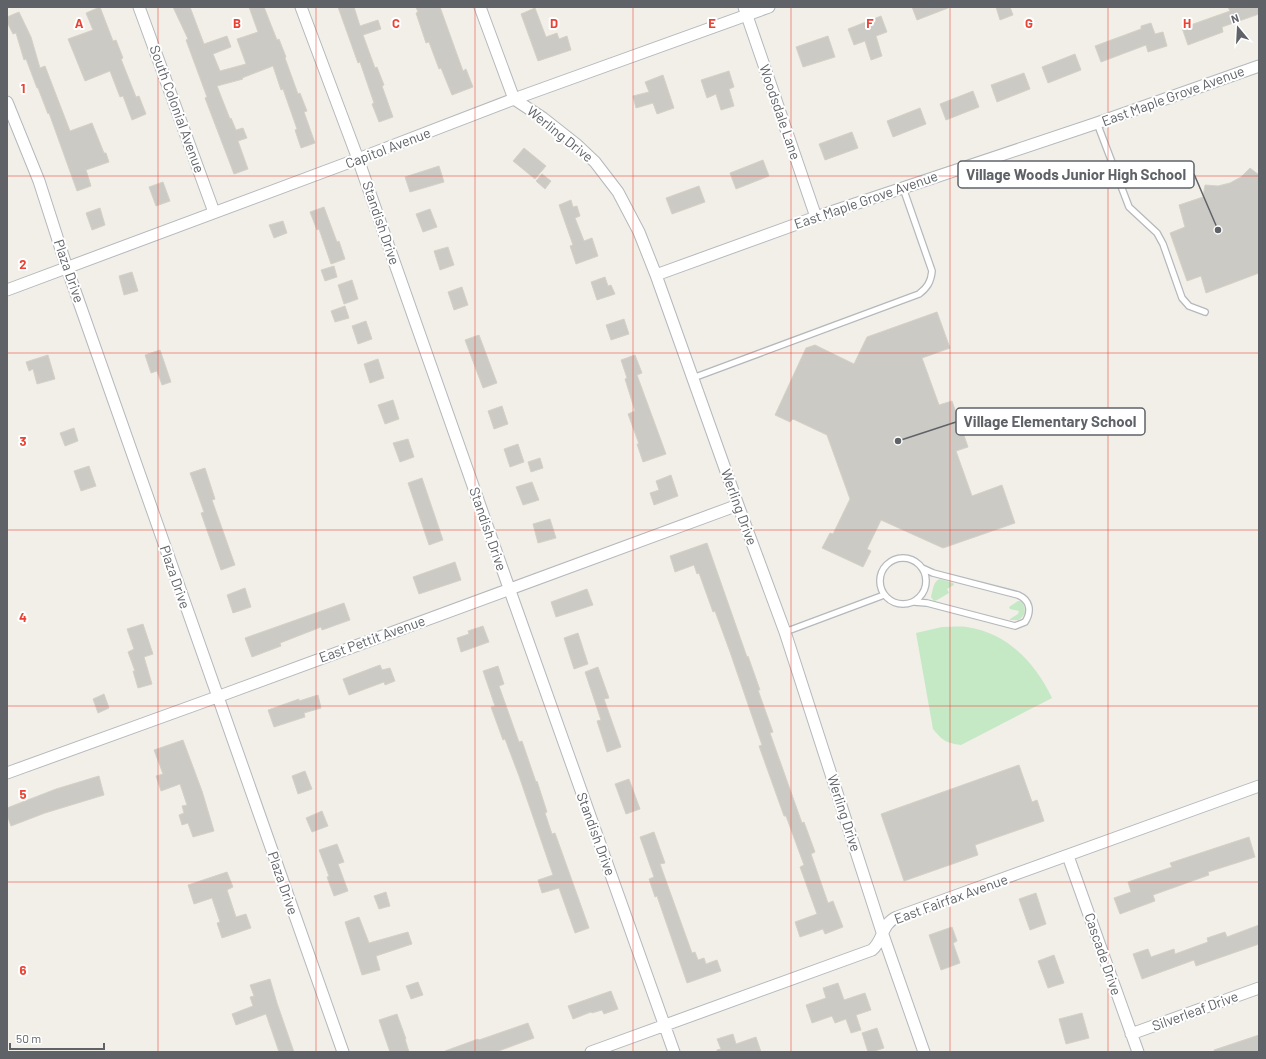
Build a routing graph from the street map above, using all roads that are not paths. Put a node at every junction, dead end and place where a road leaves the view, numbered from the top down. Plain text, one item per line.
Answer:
1 (139, 7) edge
2 (301, 7) edge
3 (480, 7) edge
4 (769, 7) edge
5 (745, 11) edge
6 (1259, 66) edge
7 (514, 99) junction
8 (7, 102) edge
9 (1097, 123) junction
10 (358, 159) junction
11 (903, 187) junction
12 (214, 212) junction
13 (816, 217) junction
14 (67, 268) junction
15 (656, 275) junction
16 (7, 290) edge
17 (1206, 312) dead end
18 (693, 378) junction
19 (738, 504) junction
20 (922, 568) junction
21 (509, 588) junction
22 (884, 595) junction
23 (914, 602) junction
24 (785, 632) junction
25 (217, 697) junction
26 (7, 772) edge
27 (1259, 786) edge
28 (1068, 856) junction
29 (882, 932) junction
30 (1259, 988) edge
31 (664, 1025) junction
32 (1131, 1034) junction
33 (343, 1052) edge
34 (591, 1052) edge
35 (674, 1052) edge
36 (924, 1052) edge
37 (1138, 1052) edge

1 - 12 street, South Colonial Avenue
2 - 10 street, Standish Drive
3 - 7 street, Werling Drive
4 - 5 street, Capitol Avenue
5 - 7 street, Capitol Avenue
5 - 13 street, Woodsdale Lane
6 - 9 street, East Maple Grove Avenue
7 - 10 street, Capitol Avenue
7 - 15 street, Werling Drive
8 - 14 street, Plaza Drive
9 - 11 street, East Maple Grove Avenue
9 - 17 lane
10 - 12 street, Capitol Avenue
10 - 21 street, Standish Drive
11 - 13 street, East Maple Grove Avenue
11 - 18 lane
12 - 14 street, Capitol Avenue
13 - 15 street, East Maple Grove Avenue
14 - 16 street, Capitol Avenue
14 - 25 street, Plaza Drive
15 - 18 street, Werling Drive
18 - 19 street, Werling Drive
19 - 21 street, East Pettit Avenue
19 - 24 street, Werling Drive
20 - 22 lane
20 - 23 lane
20 - 23 lane
21 - 25 street, East Pettit Avenue
21 - 31 street, Standish Drive
22 - 23 lane
22 - 24 lane
24 - 29 street, Werling Drive
25 - 26 street, East Pettit Avenue
25 - 33 street, Plaza Drive
27 - 28 street, East Fairfax Avenue
28 - 29 street, East Fairfax Avenue
28 - 32 street, Cascade Drive
29 - 31 street, East Fairfax Avenue
29 - 36 street, Werling Drive
30 - 32 street, Silverleaf Drive
31 - 34 street, East Fairfax Avenue
31 - 35 street, Standish Drive
32 - 37 street, Cascade Drive

